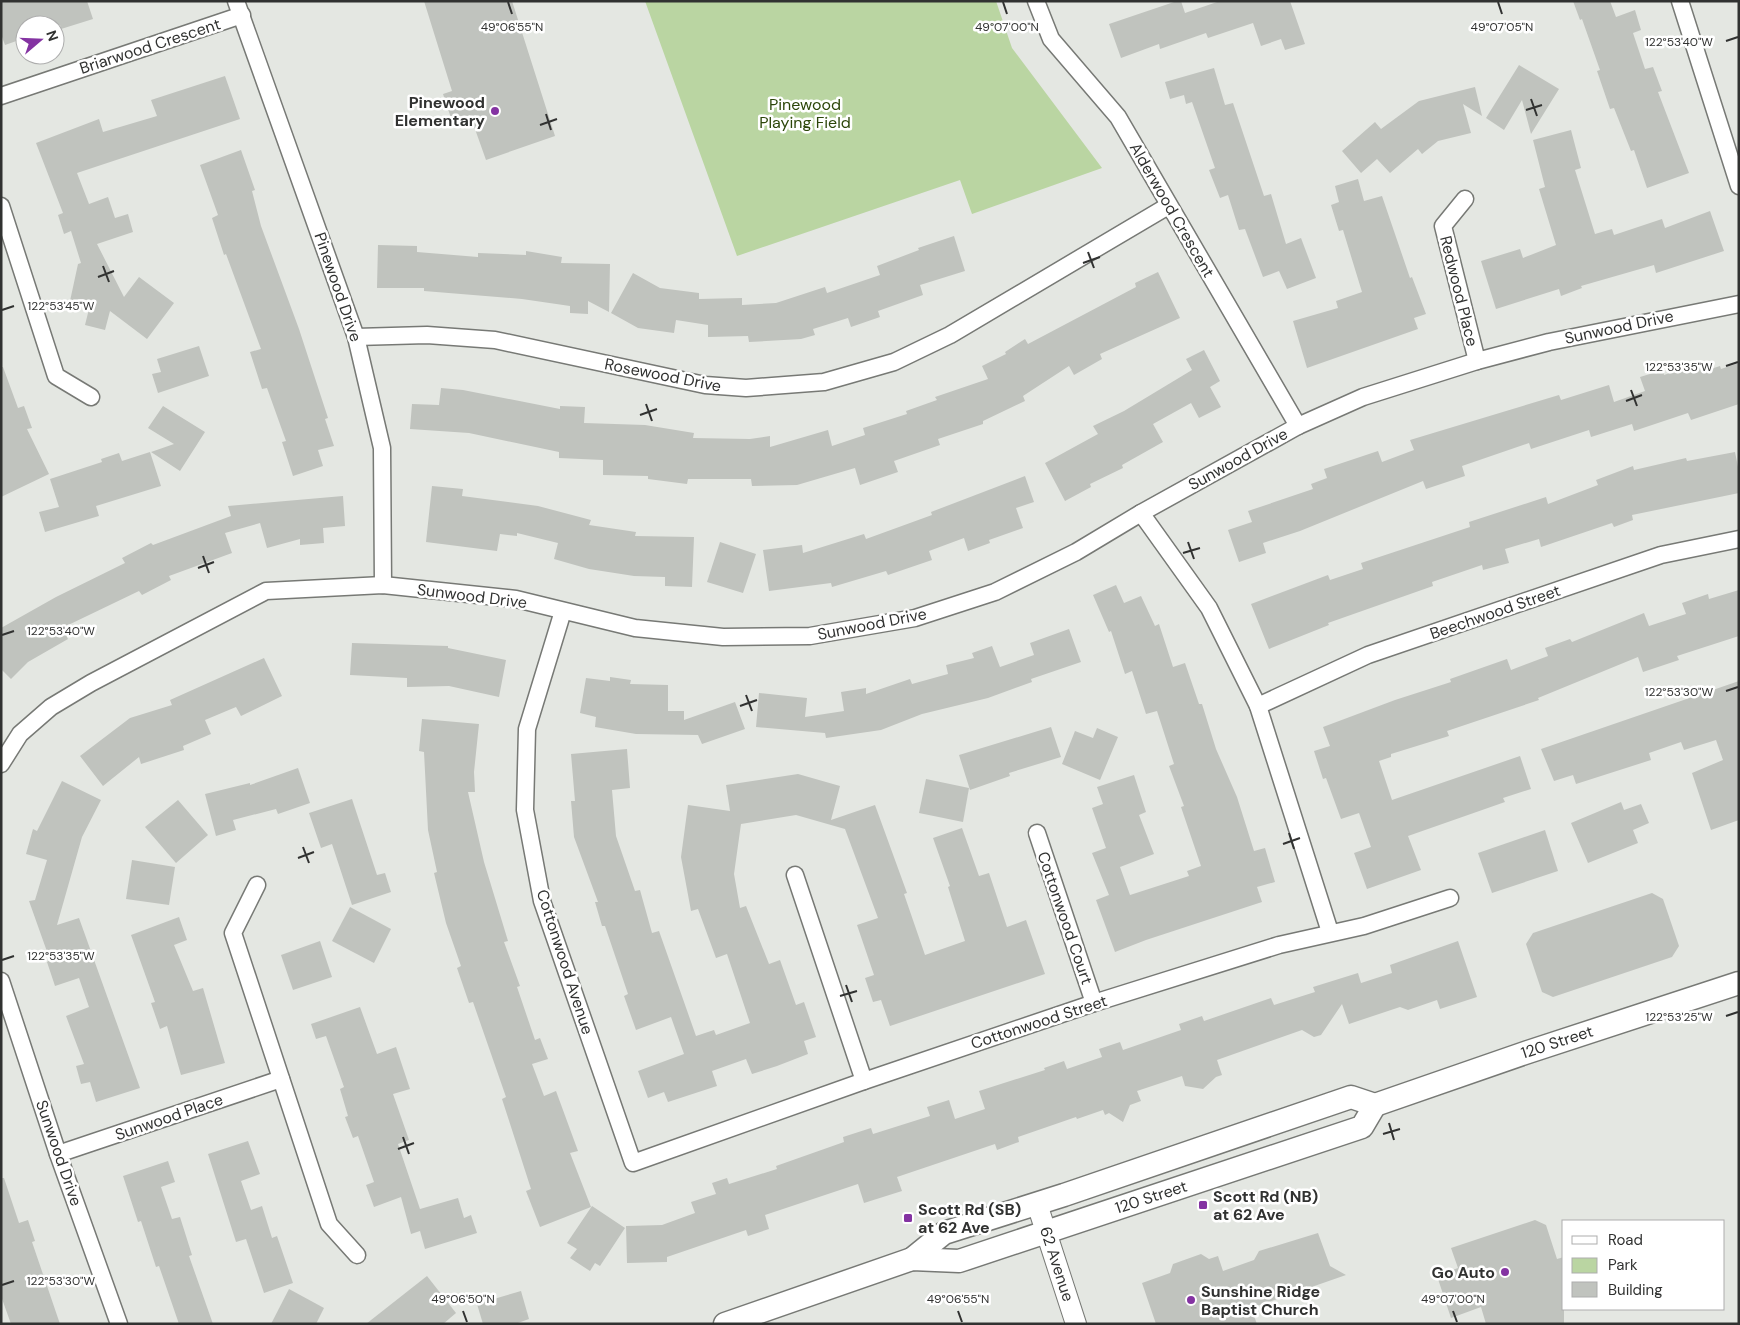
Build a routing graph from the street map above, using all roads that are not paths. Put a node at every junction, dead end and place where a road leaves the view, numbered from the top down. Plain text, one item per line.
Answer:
1 (1036, 1) edge
2 (1680, 1) edge
3 (239, 8) edge
4 (1, 96) edge
5 (1739, 186) edge
6 (1465, 199) dead end
7 (1, 206) edge
8 (1168, 206) junction
9 (1739, 304) edge
10 (356, 337) junction
11 (1477, 361) junction
12 (91, 397) dead end
13 (1298, 426) junction
14 (1141, 513) junction
15 (1739, 539) edge
16 (383, 585) junction
17 (563, 611) junction
18 (1258, 706) junction
19 (1, 764) edge
20 (1037, 833) dead end
21 (795, 876) dead end
22 (256, 885) dead end
23 (1450, 898) dead end
24 (1330, 932) junction
25 (1, 981) edge
26 (1739, 983) edge
27 (1094, 1003) junction
28 (281, 1079) junction
29 (864, 1080) junction
30 (1376, 1105) junction
31 (58, 1154) junction
32 (633, 1163) joint
33 (1037, 1204) junction
34 (1046, 1232) junction
35 (357, 1255) dead end
36 (912, 1259) junction
37 (118, 1324) edge
38 (725, 1324) edge
39 (1076, 1324) edge

1 - 8 street, Alderwood Crescent
2 - 5 street
3 - 4 street, Briarwood Crescent
3 - 10 street, Pinewood Drive
6 - 11 street, Redwood Place
7 - 12 street
8 - 10 street, Rosewood Drive
8 - 13 street, Alderwood Crescent
9 - 11 street, Sunwood Drive
10 - 16 street, Pinewood Drive
11 - 13 street, Sunwood Drive
13 - 14 street, Sunwood Drive
14 - 17 street, Sunwood Drive
14 - 18 street
15 - 18 street, Beechwood Street
16 - 17 street, Sunwood Drive
16 - 19 street, Sunwood Drive
17 - 32 street, Cottonwood Avenue
18 - 24 street
20 - 27 street, Cottonwood Court
21 - 29 street
22 - 28 street
23 - 24 street, Cottonwood Street
24 - 27 street, Cottonwood Street
25 - 31 street, Sunwood Drive
26 - 30 main road, 120 Street
27 - 29 street, Cottonwood Street
28 - 31 street, Sunwood Place
28 - 35 street
29 - 32 street, Cottonwood Street
30 - 33 main road, 120 Street
30 - 34 main road, 120 Street
31 - 37 street, Sunwood Drive
33 - 34 street, 62 Avenue
33 - 36 main road, 120 Street
34 - 36 main road, 120 Street
34 - 39 street, 62 Avenue
36 - 38 main road, 120 Street

